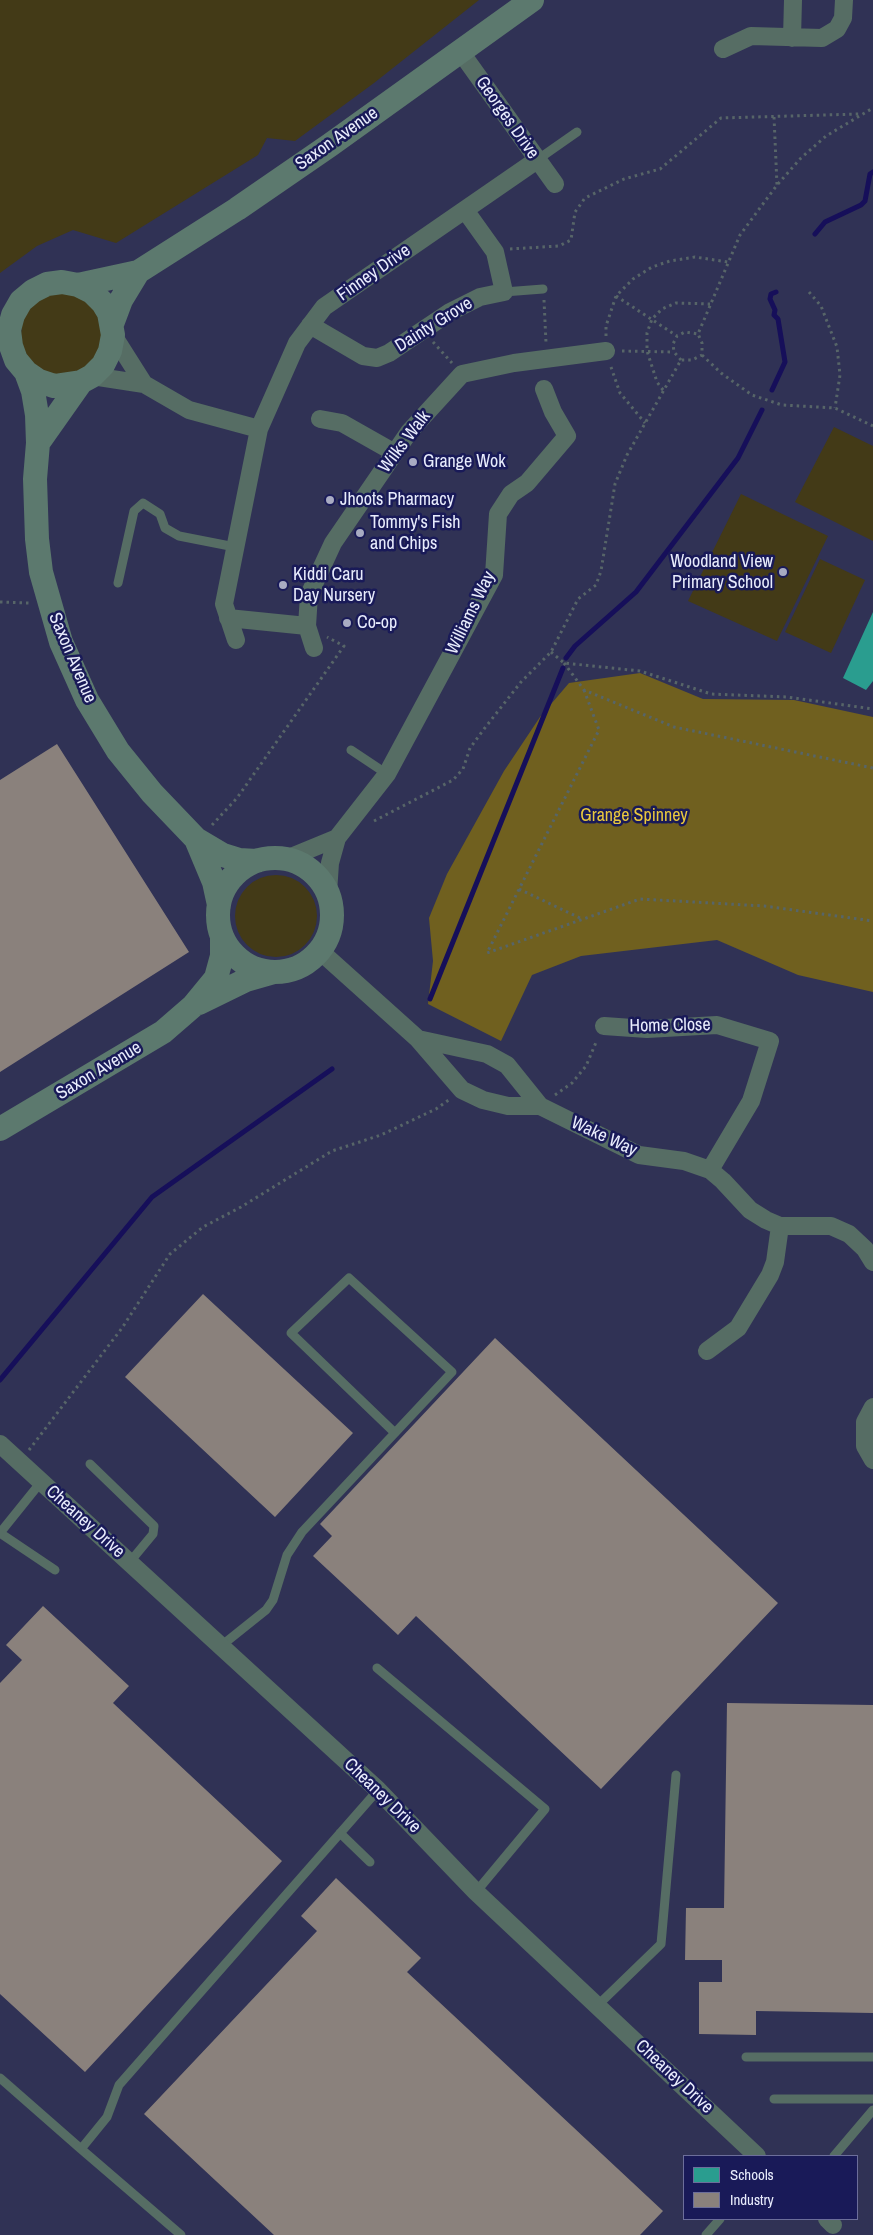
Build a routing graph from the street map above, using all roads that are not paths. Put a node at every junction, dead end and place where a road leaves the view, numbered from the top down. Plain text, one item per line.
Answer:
1 (532, 0) edge
2 (793, 0) edge
3 (844, 0) edge
4 (792, 38) junction
5 (723, 48) dead end
6 (460, 51) junction
7 (577, 132) dead end
8 (537, 160) junction
9 (555, 184) dead end
10 (465, 210) junction
11 (138, 272) junction
12 (78, 285) junction
13 (543, 289) road end
14 (504, 292) junction
15 (310, 325) junction
16 (113, 330) junction
17 (606, 351) road end
18 (26, 372) junction
19 (86, 379) junction
20 (144, 384) junction
21 (544, 389) dead end
22 (320, 419) dead end
23 (259, 429) junction
24 (38, 443) junction
25 (395, 453) junction
26 (235, 546) junction
27 (118, 583) dead end
28 (228, 618) junction
29 (307, 626) junction
30 (236, 640) dead end
31 (314, 648) dead end
32 (350, 750) dead end
33 (387, 774) junction
34 (202, 834) junction
35 (337, 838) junction
36 (286, 859) junction
37 (257, 861) junction
38 (328, 893) junction
39 (218, 905) junction
40 (222, 936) junction
41 (320, 950) junction
42 (274, 972) junction
43 (193, 1006) junction
44 (604, 1026) road end
45 (418, 1039) junction
46 (540, 1106) junction
47 (0, 1129) edge
48 (710, 1170) junction
49 (780, 1226) junction
50 (870, 1251) edge
51 (707, 1350) dead end
52 (873, 1407) edge
53 (394, 1433) junction
54 (0, 1444) edge
55 (873, 1460) edge
56 (90, 1464) dead end
57 (41, 1482) junction
58 (129, 1563) junction
59 (55, 1570) dead end
60 (221, 1646) junction
61 (377, 1668) dead end
62 (676, 1776) dead end
63 (378, 1790) junction
64 (340, 1833) junction
65 (370, 1862) dead end
66 (476, 1892) junction
67 (598, 2005) junction
68 (746, 2057) dead end
69 (873, 2057) edge
70 (0, 2078) edge
71 (774, 2099) dead end
72 (873, 2099) edge
73 (873, 2110) edge
74 (80, 2149) junction
75 (756, 2155) edge
76 (835, 2155) edge
77 (719, 2220) edge
78 (181, 2235) edge
79 (706, 2235) edge

1 - 6 street, Saxon Avenue
2 - 4 street
3 - 4 street
4 - 5 street
6 - 8 street, Georges Drive
6 - 11 street, Saxon Avenue
7 - 8 lane
8 - 9 street, Georges Drive
8 - 10 street, Finney Drive
10 - 14 street
10 - 15 street, Finney Drive
11 - 12 street, Saxon Avenue
11 - 16 street, Saxon Avenue
12 - 16 street, Saxon Avenue
12 - 18 street, Saxon Avenue
13 - 14 lane
14 - 15 street, Dainty Grove
15 - 23 street, Finney Drive
16 - 19 street, Saxon Avenue
16 - 20 street
17 - 25 street, Wilks Walk
18 - 19 street, Saxon Avenue
18 - 24 street, Saxon Avenue
19 - 20 street
19 - 24 street, Saxon Avenue
20 - 23 street
21 - 33 street, Williams Way
22 - 25 street
23 - 26 street, Finney Drive
24 - 34 street, Saxon Avenue
25 - 29 street, Wilks Walk
26 - 27 lane
26 - 28 street, Finney Drive
28 - 29 street
28 - 30 street, Finney Drive
29 - 31 street, Wilks Walk
32 - 33 lane
33 - 35 street, Williams Way
34 - 37 street, Saxon Avenue
34 - 39 street, Saxon Avenue
35 - 36 street, Williams Way
35 - 38 street, Williams Way
36 - 37 street
36 - 38 street
37 - 39 street
38 - 41 street
39 - 40 street
40 - 42 street
40 - 43 street, Saxon Avenue
41 - 42 street
41 - 45 street, Wake Way
42 - 43 street, Saxon Avenue
43 - 47 street, Saxon Avenue
44 - 48 street, Home Close
45 - 46 street, Wake Way
45 - 46 street, Wake Way
46 - 48 street, Wake Way
48 - 49 street, Wake Way
49 - 50 street, Wake Way
49 - 51 street
52 - 55 street
53 - 53 lane
53 - 60 lane
54 - 57 street, Cheaney Drive
56 - 58 lane
57 - 58 street, Cheaney Drive
57 - 59 lane
58 - 60 street, Cheaney Drive
60 - 63 street, Cheaney Drive
61 - 66 lane
62 - 67 lane
63 - 64 lane
63 - 66 street, Cheaney Drive
64 - 65 lane
64 - 74 lane
66 - 67 street, Cheaney Drive
67 - 75 street, Cheaney Drive
68 - 69 lane
70 - 74 lane
71 - 72 lane
73 - 76 lane
74 - 78 lane
77 - 79 lane

